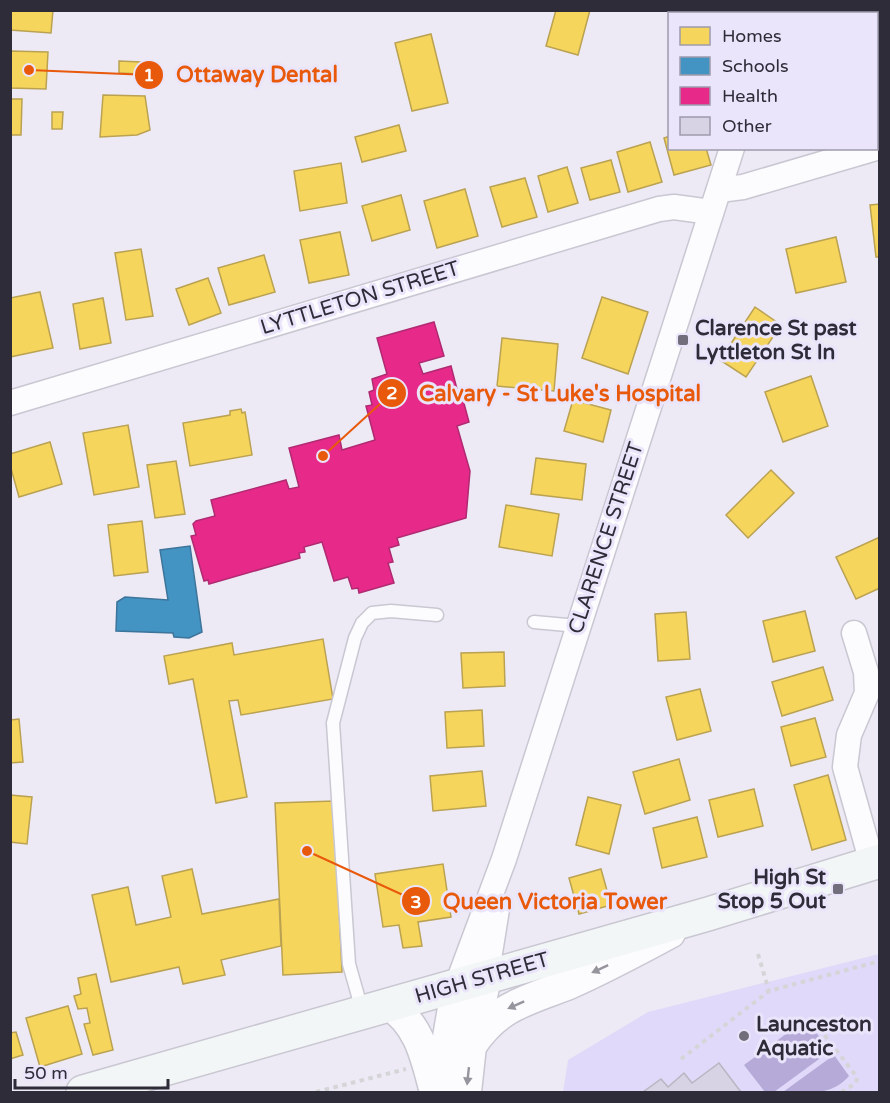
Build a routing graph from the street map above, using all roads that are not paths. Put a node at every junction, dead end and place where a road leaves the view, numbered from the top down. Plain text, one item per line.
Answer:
1 (731, 150) edge
2 (870, 150) edge
3 (719, 190) junction
4 (711, 213) junction
5 (10, 403) edge
6 (437, 615) dead end
7 (534, 622) dead end
8 (578, 627) junction
9 (855, 633) dead end
10 (876, 862) edge
11 (708, 914) junction
12 (472, 982) junction
13 (376, 1008) junction
14 (471, 1046) junction
15 (83, 1092) edge
16 (435, 1092) edge
17 (444, 1092) edge
18 (466, 1092) edge

1 - 3 street, CLARENCE STREET
2 - 3 street
3 - 4 street, CLARENCE STREET
4 - 5 street, LYTTLETON STREET
4 - 8 street, CLARENCE STREET
6 - 13 lane
7 - 8 lane
8 - 12 street, CLARENCE STREET
9 - 10 street
10 - 11 main road, HIGH STREET
11 - 12 main road, HIGH STREET
11 -> 14 street
12 - 13 main road, HIGH STREET
12 - 14 street
12 - 17 street
13 - 15 main road, HIGH STREET
13 - 16 street
14 -> 18 street

